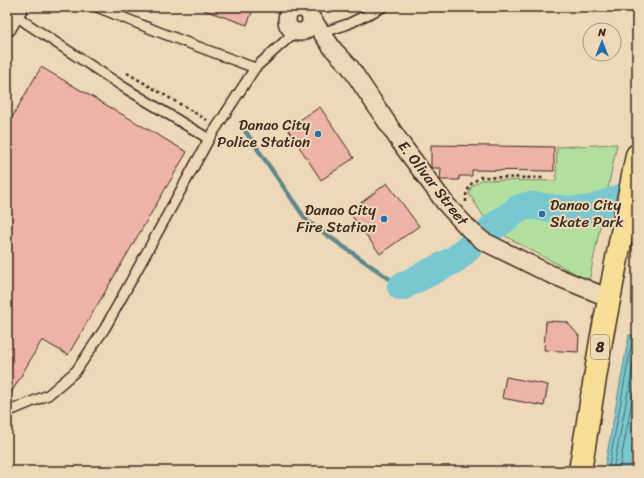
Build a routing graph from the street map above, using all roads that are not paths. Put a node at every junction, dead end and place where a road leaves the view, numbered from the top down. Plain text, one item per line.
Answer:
1 (97, 7) edge
2 (383, 7) edge
3 (14, 17) edge
4 (299, 19) edge
5 (321, 33) junction
6 (333, 49) junction
7 (255, 68) junction
8 (209, 139) junction
9 (637, 154) edge
10 (609, 298) junction
11 (7, 412) edge
12 (580, 471) edge

1 - 7 lane
2 - 5 lane
3 - 8 lane
4 - 5 street, E. Olivar Street
4 - 6 street, E. Olivar Street
4 - 7 lane
5 - 6 street, E. Olivar Street
6 - 10 street, E. Olivar Street
7 - 8 lane
8 - 11 lane
9 - 10 highway, 8
10 - 12 highway, 8

